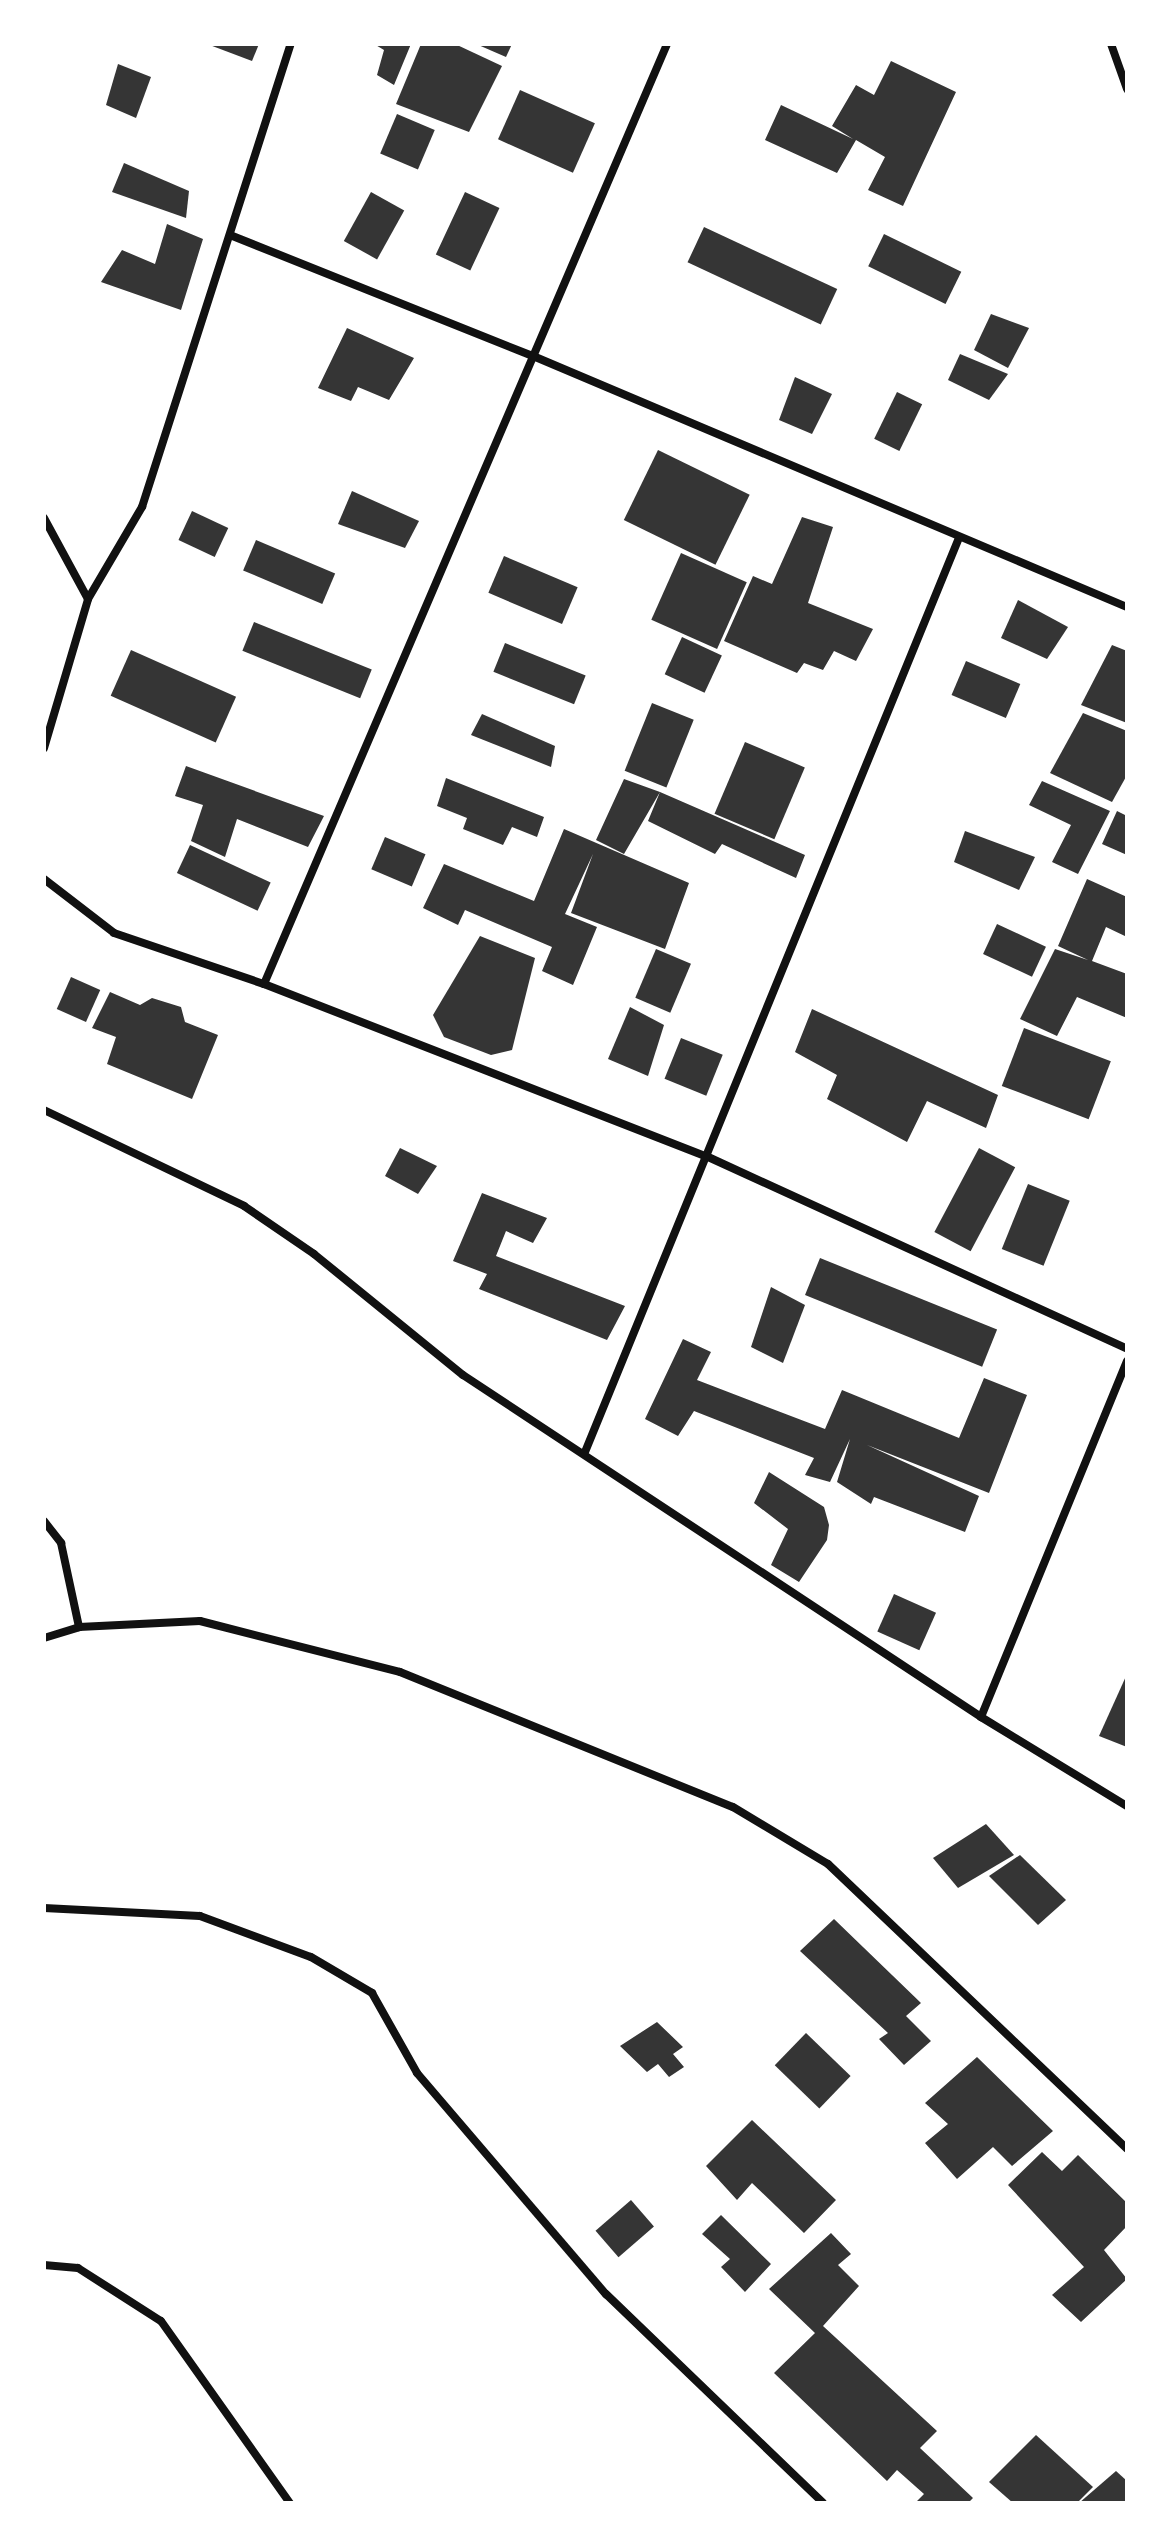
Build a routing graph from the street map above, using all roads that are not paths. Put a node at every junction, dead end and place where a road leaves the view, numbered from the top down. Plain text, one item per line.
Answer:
1 (291, 44) edge
2 (667, 44) edge
3 (1111, 44) edge
4 (1127, 89) edge
5 (230, 235) junction
6 (533, 356) junction
7 (44, 518) edge
8 (959, 538) junction
9 (88, 599) junction
10 (1127, 607) edge
11 (44, 748) edge
12 (44, 879) edge
13 (264, 984) junction
14 (44, 1110) edge
15 (706, 1156) junction
16 (1127, 1349) edge
17 (1127, 1361) edge
18 (585, 1452) junction
19 (44, 1521) edge
20 (79, 1627) junction
21 (44, 1638) edge
22 (981, 1717) junction
23 (1127, 1806) edge
24 (44, 1908) edge
25 (1127, 2149) edge
26 (44, 2265) edge
27 (290, 2503) edge
28 (823, 2503) edge

1 - 5 street
2 - 6 street
3 - 4 street
5 - 6 street
5 - 9 street
6 - 8 street
6 - 13 street
7 - 9 street
8 - 10 street
8 - 15 street
9 - 11 street
12 - 13 street
13 - 15 street
14 - 18 street
15 - 16 street
15 - 18 street
17 - 22 street
18 - 22 street
19 - 20 street
20 - 21 street
20 - 25 street
22 - 23 street
24 - 28 street
26 - 27 street

